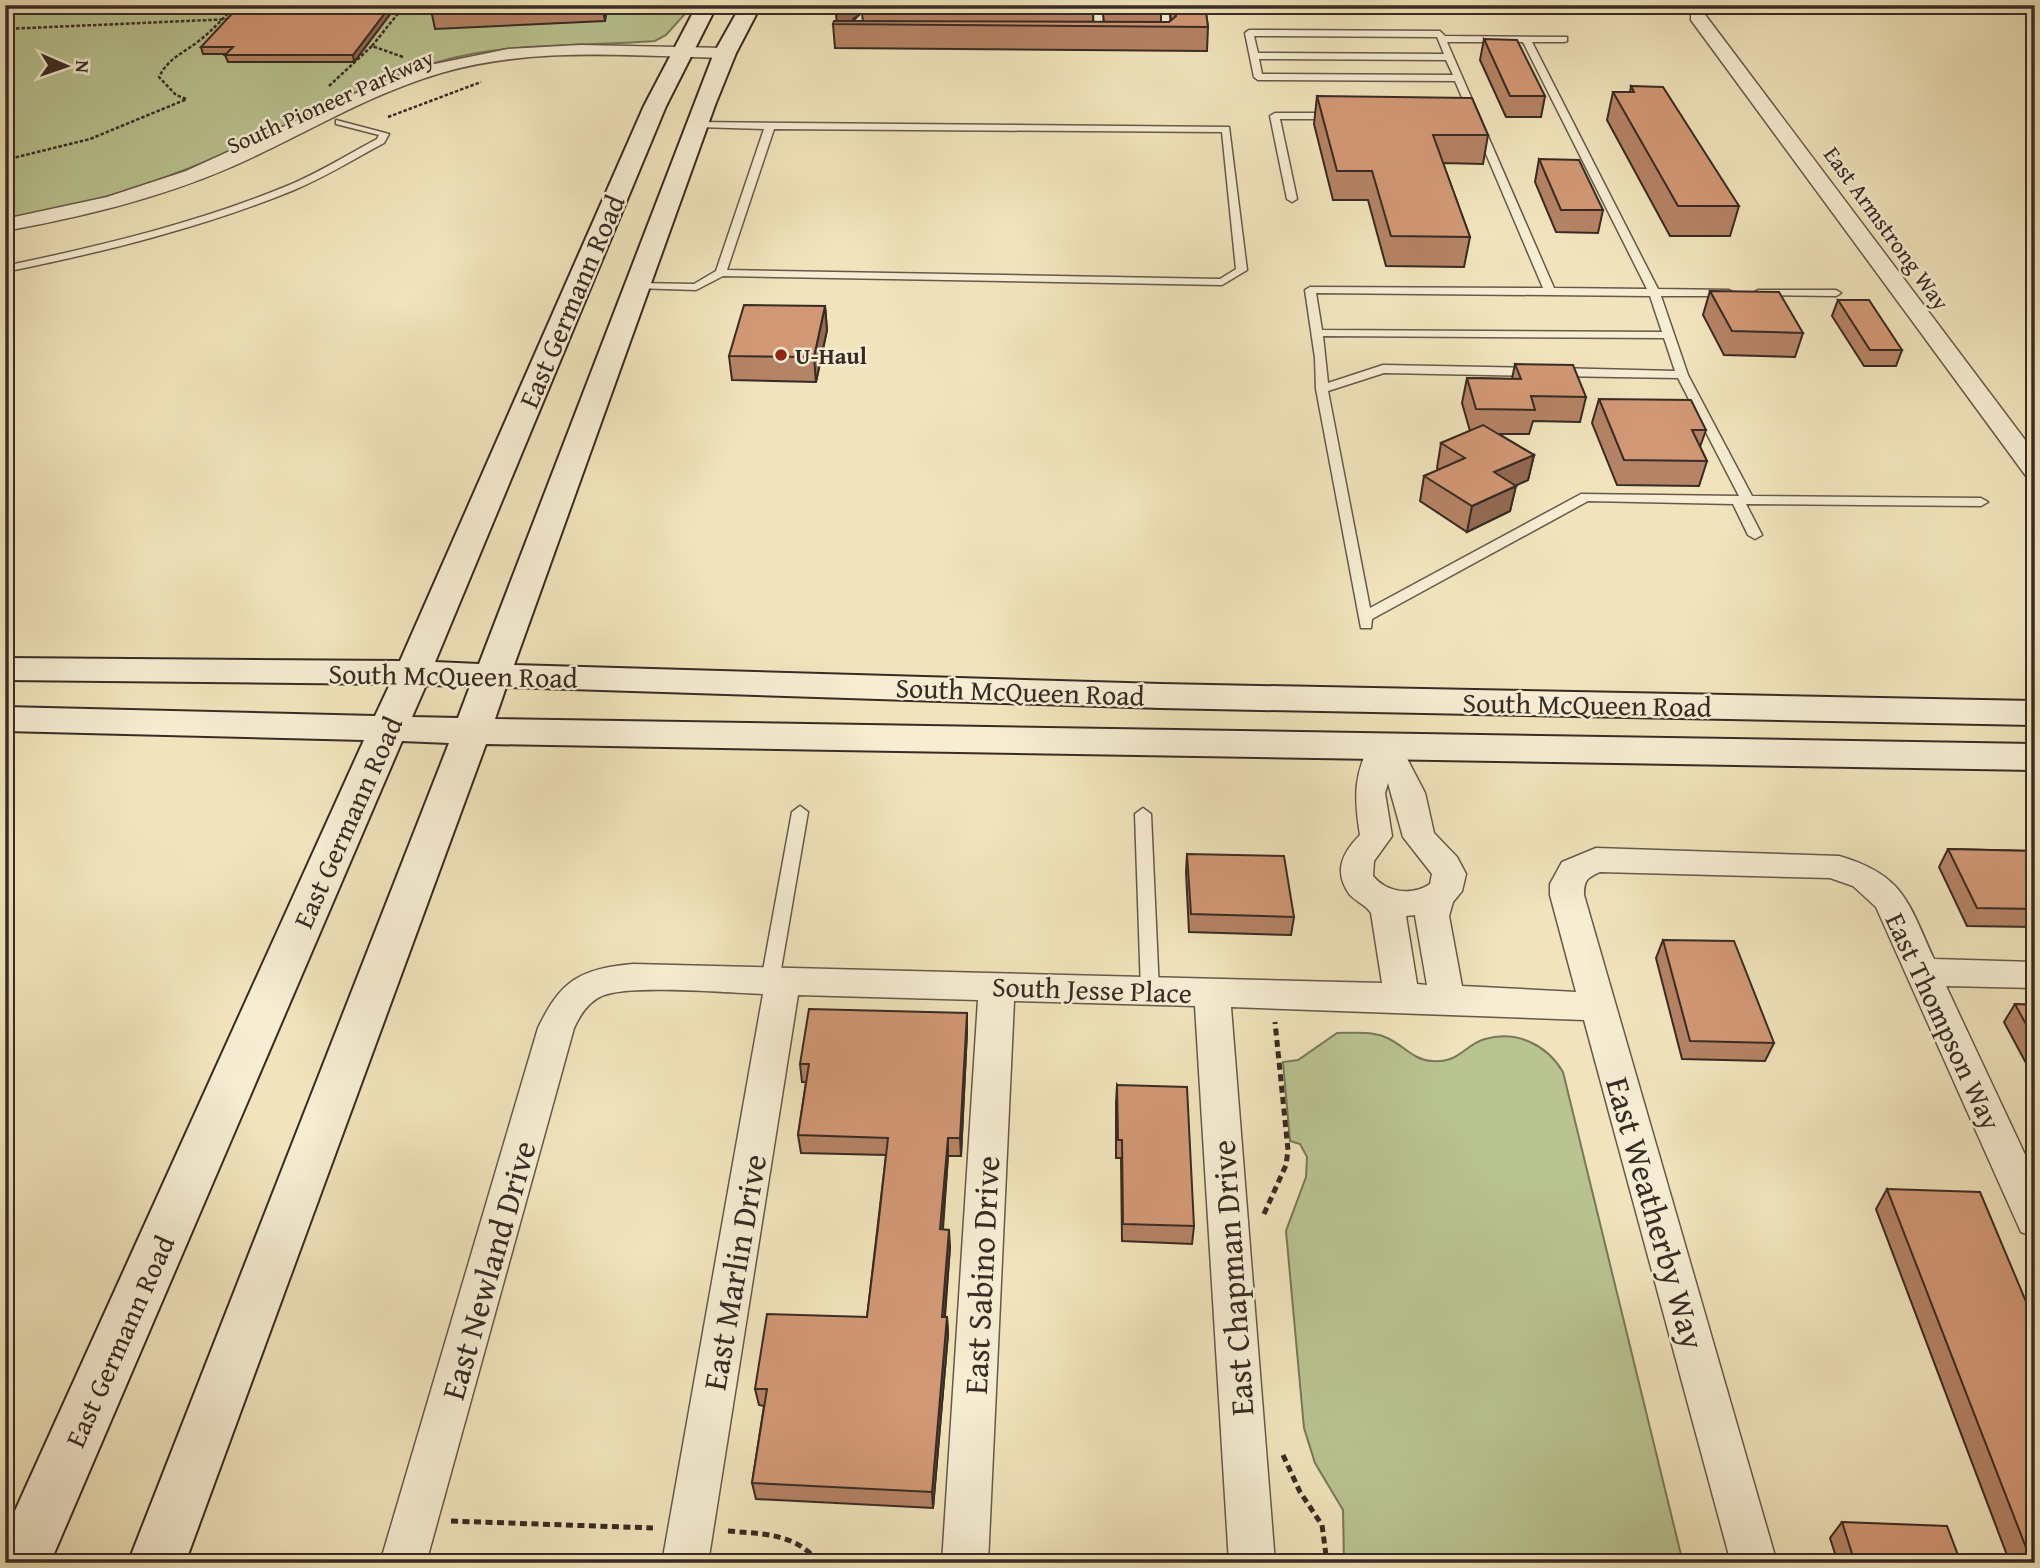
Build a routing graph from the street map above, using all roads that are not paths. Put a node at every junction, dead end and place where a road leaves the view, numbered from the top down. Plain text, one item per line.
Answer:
1 (707, 5) edge
2 (751, 5) edge
3 (1098, 5) edge
4 (1164, 5) edge
5 (1697, 16) dead end
6 (1086, 39) edge
7 (1099, 39) junction
8 (1113, 39) edge
9 (1442, 39) junction
10 (1526, 39) junction
11 (1564, 39) dead end
12 (1154, 40) edge
13 (681, 52) junction
14 (725, 53) junction
15 (1253, 56) junction
16 (1450, 57) junction
17 (1459, 78) junction
18 (1355, 117) edge
19 (1461, 118) edge
20 (1476, 118) junction
21 (331, 119) junction
22 (697, 124) junction
23 (770, 126) junction
24 (1292, 199) dead end
25 (5, 225) edge
26 (5, 236) edge
27 (5, 269) edge
28 (721, 273) junction
29 (1550, 292) junction
30 (1654, 292) junction
31 (1836, 293) dead end
32 (606, 304) junction
33 (1317, 333) junction
34 (1668, 335) junction
35 (1682, 375) junction
36 (1322, 389) junction
37 (2035, 471) edge
38 (1743, 500) junction
39 (1981, 502) dead end
40 (1755, 535) dead end
41 (5, 668) edge
42 (413, 673) junction
43 (492, 675) junction
44 (1161, 696) junction
45 (1379, 701) junction
46 (2035, 713) edge
47 (5, 719) edge
48 (388, 728) junction
49 (472, 731) junction
50 (954, 738) junction
51 (1385, 745) junction
52 (2035, 757) edge
53 (800, 811) dead end
54 (1143, 814) dead end
55 (1579, 865) joint
56 (1379, 898) junction
57 (1437, 899) junction
58 (1923, 972) junction
59 (2035, 975) edge
60 (777, 981) junction
61 (587, 986) joint
62 (997, 987) junction
63 (1150, 991) junction
64 (1212, 993) junction
65 (1402, 998) junction
66 (1447, 999) junction
67 (1598, 1007) junction
68 (2035, 1220) edge
69 (688, 1546) edge
70 (21, 1563) edge
71 (156, 1563) edge
72 (403, 1563) edge
73 (965, 1563) edge
74 (1252, 1563) edge
75 (1754, 1563) edge

1 - 13 main road, East Germann Road
2 - 14 main road, East Germann Road
3 - 7 lane
4 - 12 lane
5 - 37 street, East Armstrong Way
6 - 7 lane
7 - 8 lane
9 - 10 lane
9 - 15 lane
9 - 16 lane
10 - 11 lane
10 - 30 lane
13 - 14 street, South Pioneer Parkway
13 - 21 street, South Pioneer Parkway
13 - 32 main road, East Germann Road
14 - 22 main road, East Germann Road
15 - 16 lane
15 - 17 lane
16 - 17 lane
17 - 20 lane
18 - 24 lane
19 - 20 lane
20 - 29 lane
21 - 25 street, South Pioneer Parkway
21 - 26 street, South Pioneer Parkway
21 - 27 lane
22 - 23 lane
22 - 32 main road, East Germann Road
23 - 28 lane
23 - 28 lane
28 - 32 lane
29 - 30 lane
29 - 33 lane
30 - 31 lane
30 - 34 lane
32 - 42 main road, East Germann Road
32 - 43 main road, East Germann Road
33 - 34 lane
33 - 36 lane
34 - 35 lane
35 - 36 lane
35 - 38 lane
36 - 38 lane
38 - 39 lane
38 - 40 lane
41 - 42 main road, South McQueen Road
42 - 43 main road, South McQueen Road
42 - 48 main road, East Germann Road
43 - 44 main road, South McQueen Road
43 - 49 main road, East Germann Road
44 - 45 main road, South McQueen Road
44 - 50 main road
45 - 46 main road, South McQueen Road
45 - 51 main road
47 - 48 main road, South McQueen Road
48 - 49 main road, South McQueen Road
48 - 70 main road, East Germann Road
49 - 50 main road, South McQueen Road
49 - 71 main road, East Germann Road
50 - 51 main road, South McQueen Road
51 - 52 main road, South McQueen Road
51 - 56 street
51 - 57 street
53 - 60 lane
54 - 63 lane
55 - 58 street, East Thompson Way
55 - 67 street, East Weatherby Way
56 - 57 street
56 - 65 street
57 - 66 street
58 - 59 street
58 - 68 street, East Thompson Way
60 - 61 street, South Jesse Place
60 - 62 street, South Jesse Place
60 - 69 street, East Marlin Drive
61 - 72 street, East Newland Drive
62 - 63 street, South Jesse Place
62 - 73 street, East Sabino Drive
63 - 64 street, South Jesse Place
64 - 65 street, South Jesse Place
64 - 74 street, East Chapman Drive
65 - 66 street, South Jesse Place
66 - 67 street, South Jesse Place
67 - 75 street, East Weatherby Way

